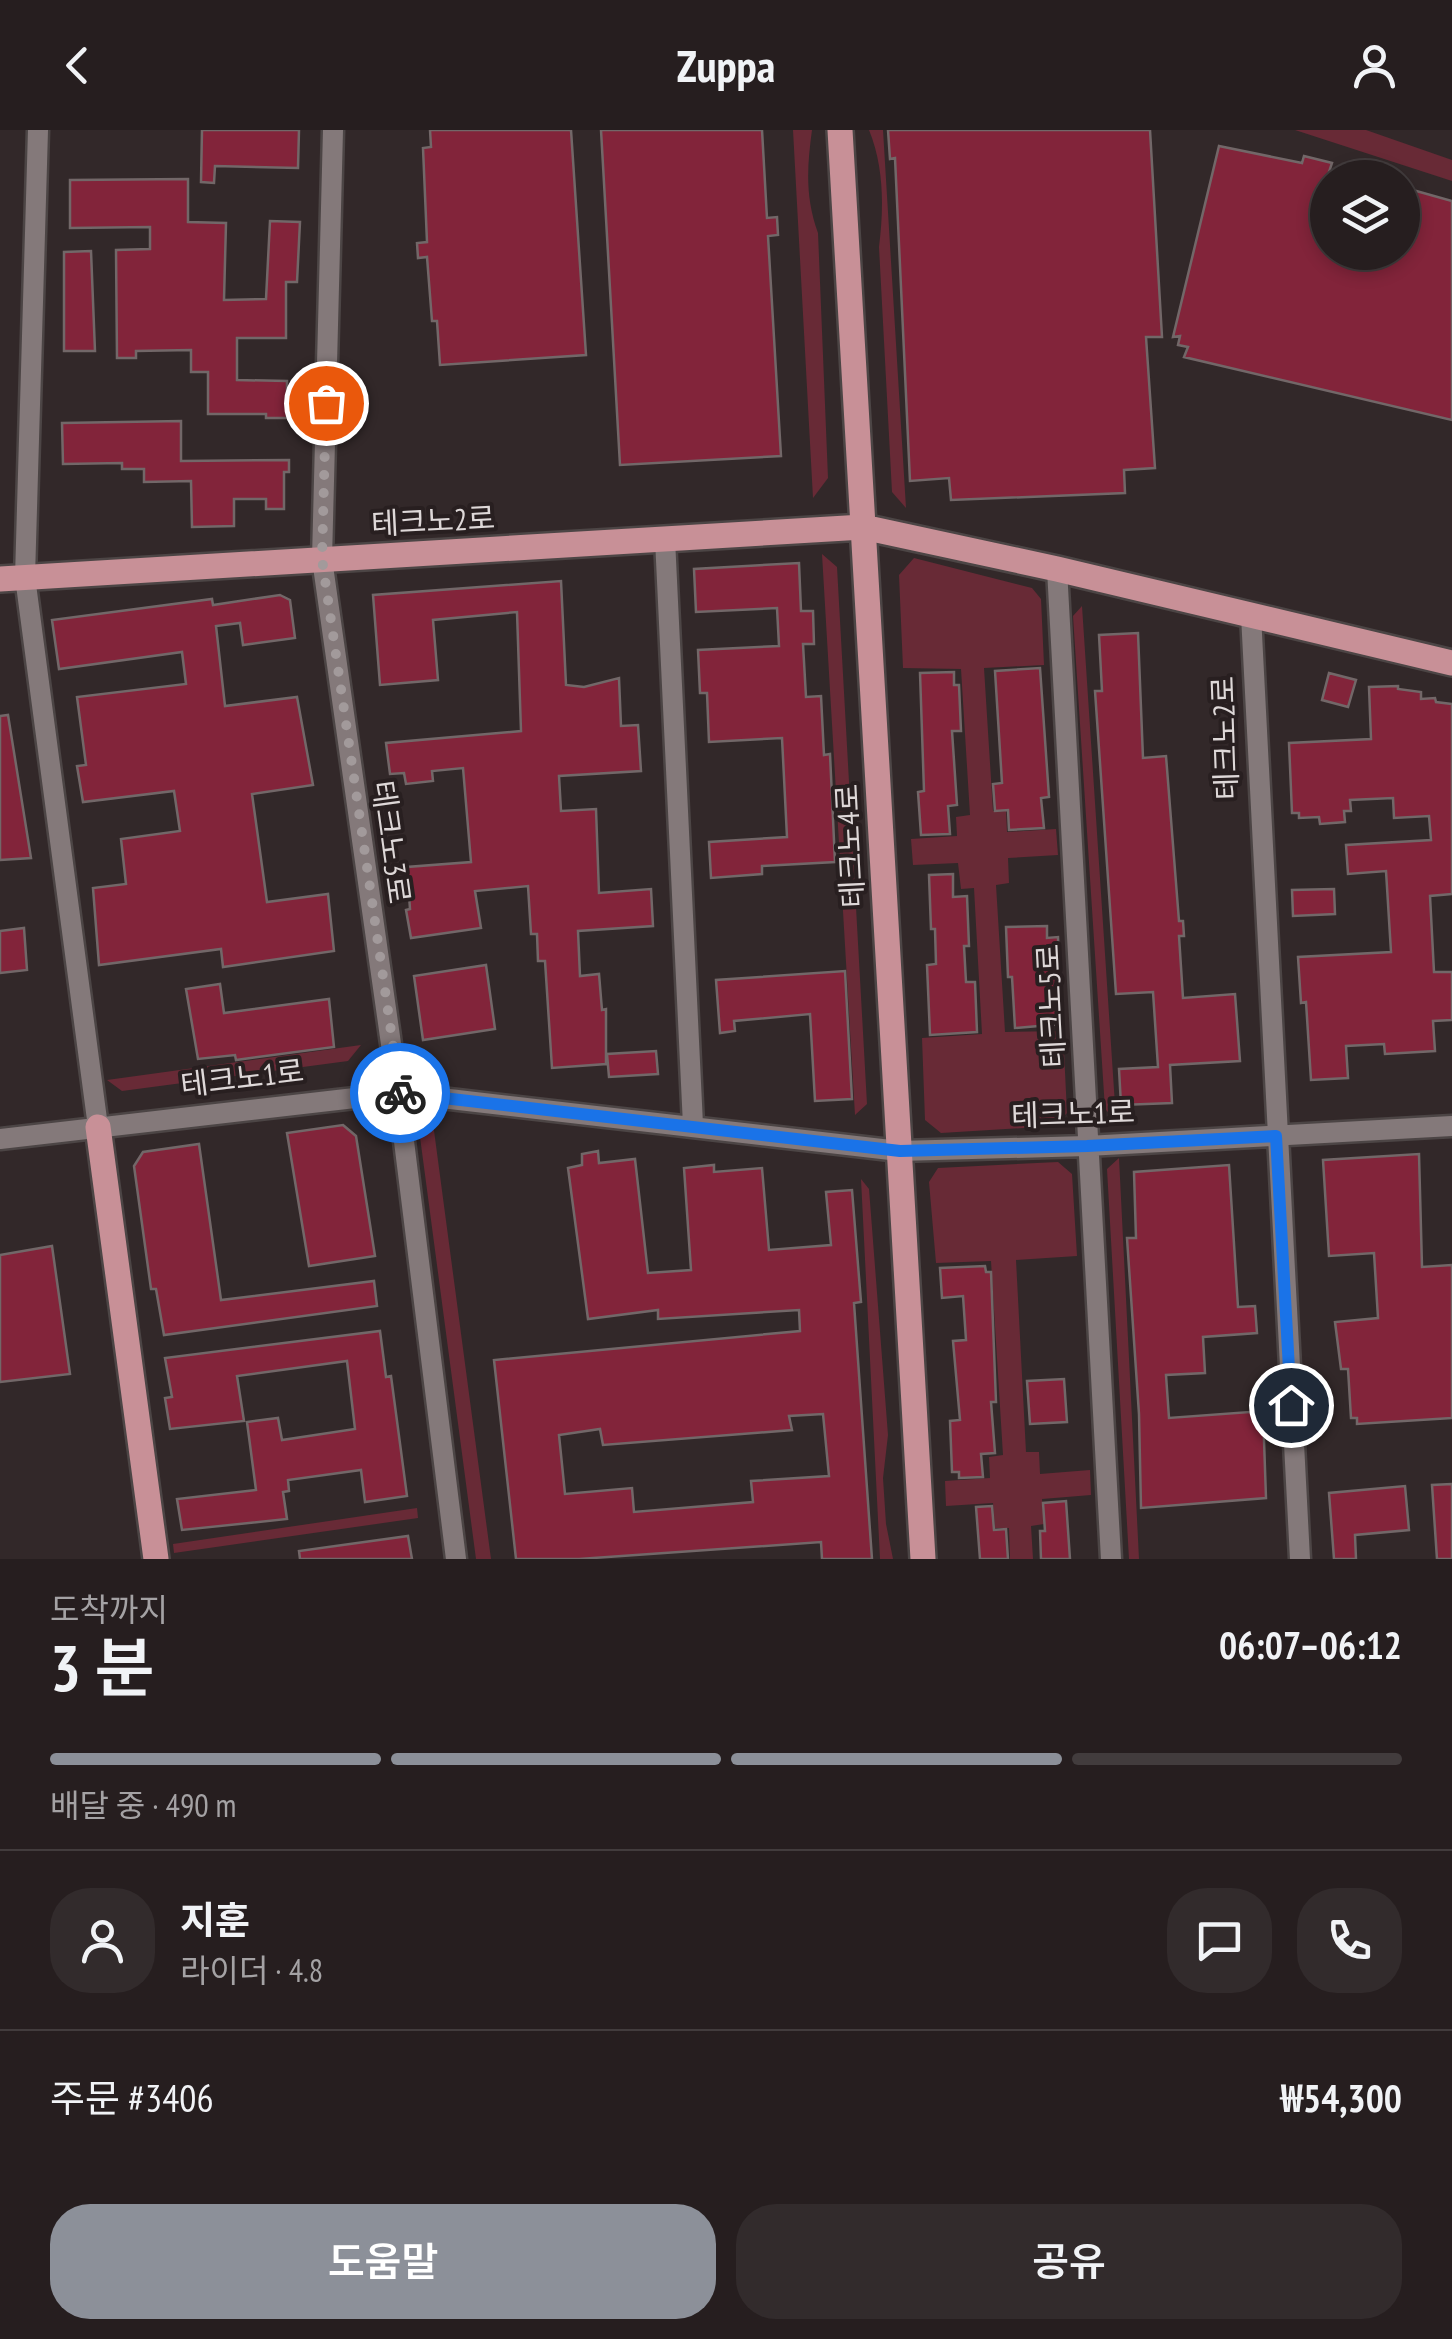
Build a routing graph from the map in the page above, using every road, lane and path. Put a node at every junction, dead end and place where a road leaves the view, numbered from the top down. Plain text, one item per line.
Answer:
1 (38, 130) edge
2 (333, 130) edge
3 (840, 130) edge
4 (864, 527) junction
5 (665, 539) junction
6 (322, 559) junction
7 (1056, 569) junction
8 (12, 578) edge
9 (1251, 614) junction
10 (1452, 663) edge
11 (398, 1092) junction
12 (693, 1124) junction
13 (1452, 1126) edge
14 (98, 1127) junction
15 (1276, 1136) junction
16 (0, 1139) edge
17 (1087, 1146) junction
18 (900, 1151) junction
19 (156, 1559) edge
20 (456, 1559) edge
21 (923, 1559) edge
22 (1111, 1559) edge
23 (1300, 1559) edge

1 - 8 street
2 - 6 street, 테크노3로
3 - 4 main road, 테크노4로
4 - 5 main road, 테크노2로
4 - 7 main road, 테크노2로
4 - 18 main road, 테크노4로
5 - 6 main road, 테크노2로
5 - 12 street
6 - 8 main road, 테크노2로
6 - 11 street, 테크노3로
7 - 9 main road, 테크노2로
7 - 17 street, 테크노5로
8 - 14 street
9 - 10 main road, 테크노2로
9 - 15 street, 테크노2로
11 - 12 street, 테크노1로
11 - 14 street, 테크노1로
11 - 20 street, 테크노3로
12 - 18 street, 테크노1로
13 - 15 street, 테크노1로
14 - 16 street, 테크노1로
14 - 19 main road
15 - 17 street, 테크노1로
15 - 23 street
17 - 18 street, 테크노1로
17 - 22 street, 테크노5로
18 - 21 main road, 테크노4로

